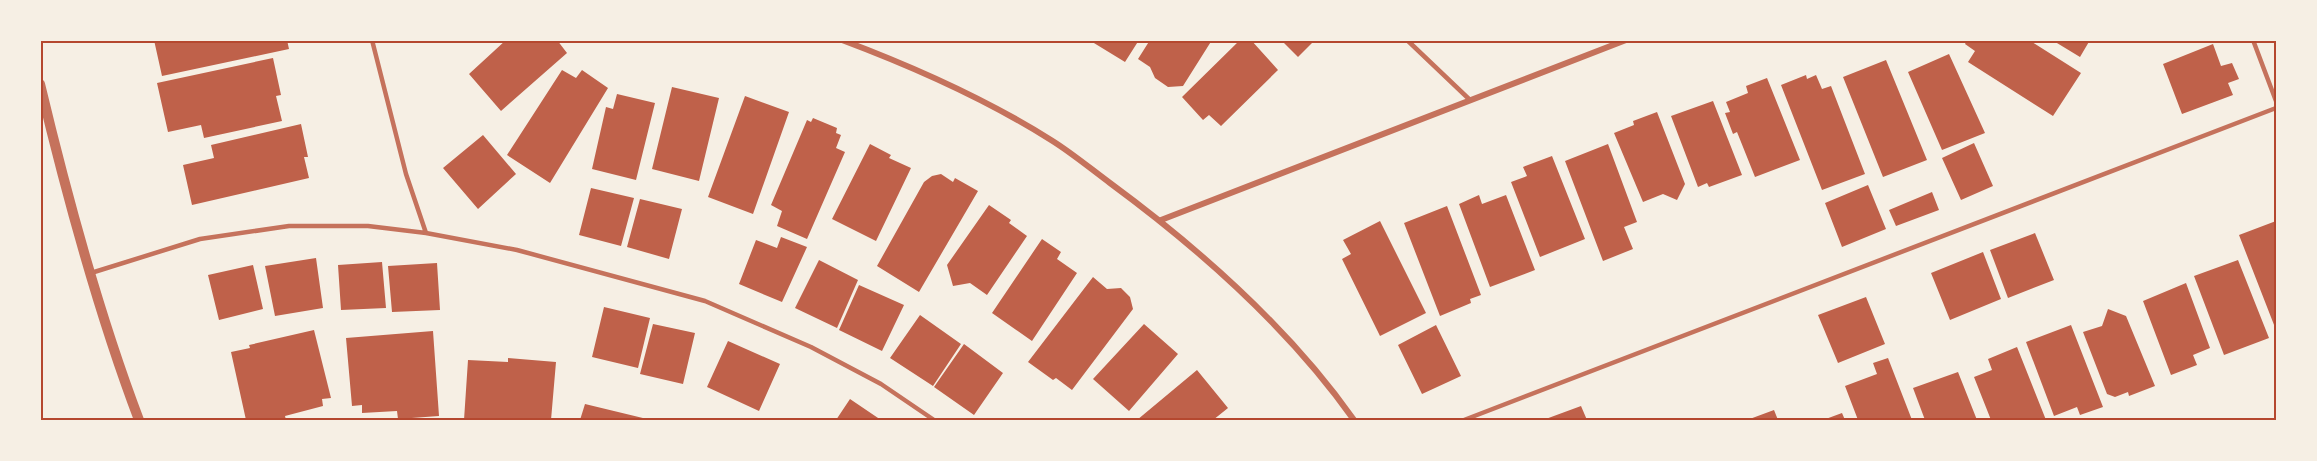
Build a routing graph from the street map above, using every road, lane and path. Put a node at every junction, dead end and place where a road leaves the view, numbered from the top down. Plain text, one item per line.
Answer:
1 (372, 40) edge
2 (842, 40) edge
3 (1407, 40) edge
4 (1626, 40) edge
5 (2253, 40) edge
6 (40, 84) edge
7 (1470, 100) junction
8 (2277, 102) edge
9 (2277, 108) edge
10 (1161, 220) junction
11 (426, 233) junction
12 (91, 273) junction
13 (139, 420) edge
14 (934, 420) edge
15 (1354, 420) edge
16 (1464, 420) edge

1 - 11 lane
2 - 10 street
3 - 7 lane
4 - 7 street
5 - 8 lane
6 - 12 street
7 - 10 street
9 - 16 lane
10 - 15 street
11 - 12 lane
11 - 14 lane
12 - 13 street

